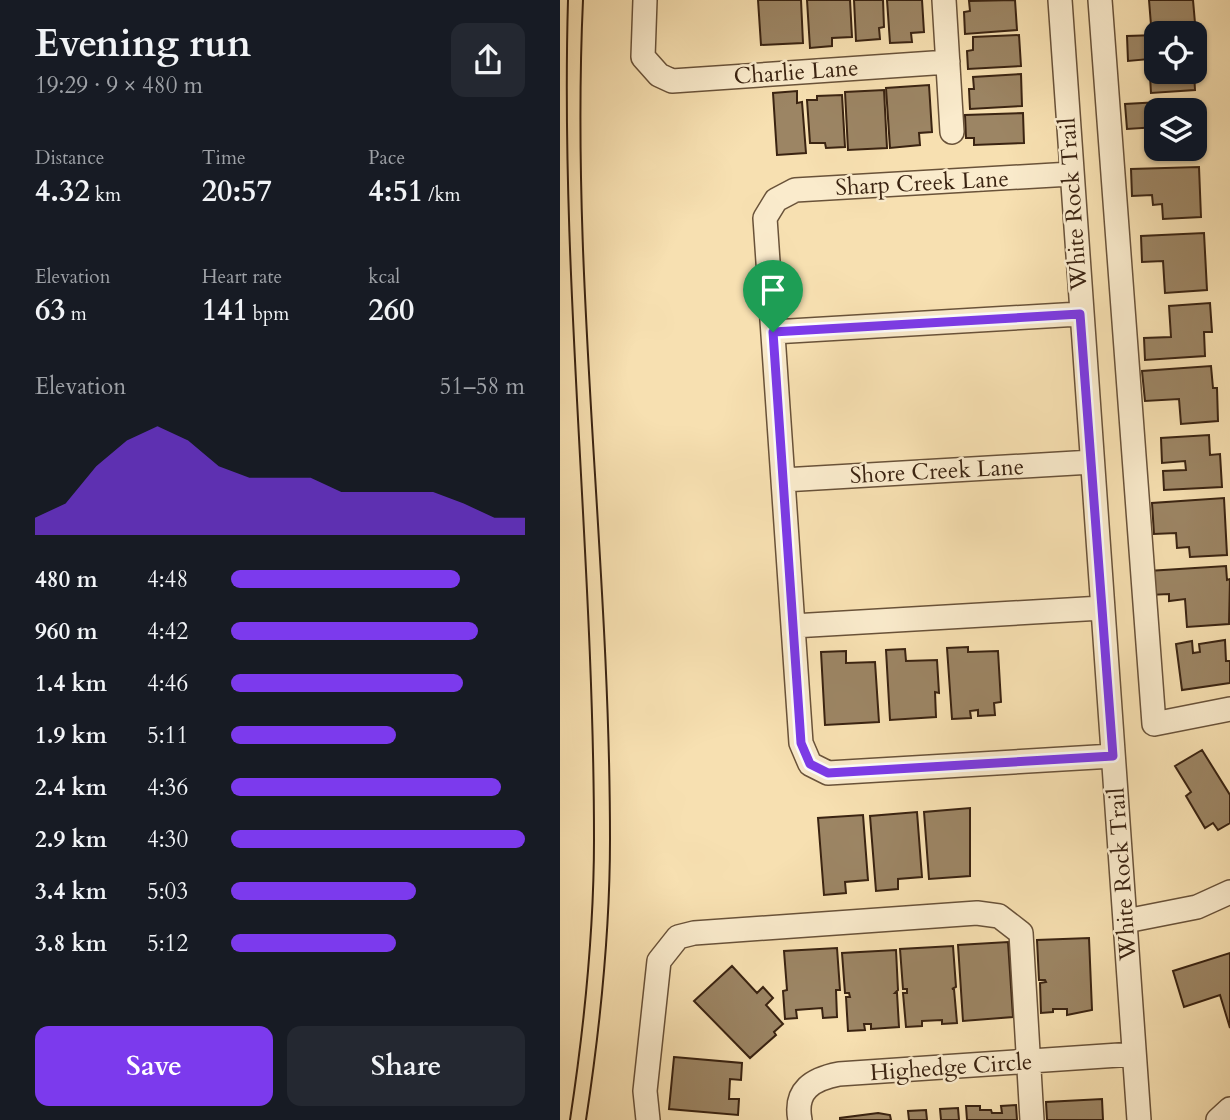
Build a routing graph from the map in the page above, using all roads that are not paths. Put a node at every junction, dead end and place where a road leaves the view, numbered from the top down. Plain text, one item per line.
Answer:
1 (645, 0) edge
2 (944, 0) edge
3 (1060, 0) edge
4 (1100, 0) edge
5 (948, 62) junction
6 (952, 132) dead end
7 (1071, 174) junction
8 (1080, 314) junction
9 (773, 332) junction
10 (1092, 462) junction
11 (783, 480) junction
12 (1102, 608) junction
13 (793, 626) junction
14 (1230, 709) edge
15 (1113, 756) junction
16 (1230, 892) edge
17 (1125, 921) junction
18 (1134, 1054) junction
19 (1028, 1062) junction
20 (1230, 1109) edge
21 (648, 1120) edge
22 (800, 1120) edge
23 (1032, 1120) edge
24 (1139, 1120) edge
25 (1218, 1120) edge

1 - 5 street, Charlie Lane
2 - 5 street
3 - 7 street, White Rock Trail
4 - 14 street
5 - 6 street
7 - 8 street, White Rock Trail
7 - 9 street, Sharp Creek Lane
8 - 9 street
8 - 10 street, White Rock Trail
9 - 11 street
10 - 11 street, Shore Creek Lane
10 - 12 street, White Rock Trail
11 - 13 street
12 - 13 street
12 - 15 street, White Rock Trail
13 - 15 street
15 - 17 street, White Rock Trail
16 - 17 street
17 - 18 street, White Rock Trail
18 - 19 street, Highedge Circle
18 - 24 street, White Rock Trail
19 - 21 street
19 - 22 street, Highedge Circle
19 - 23 street
20 - 25 street

